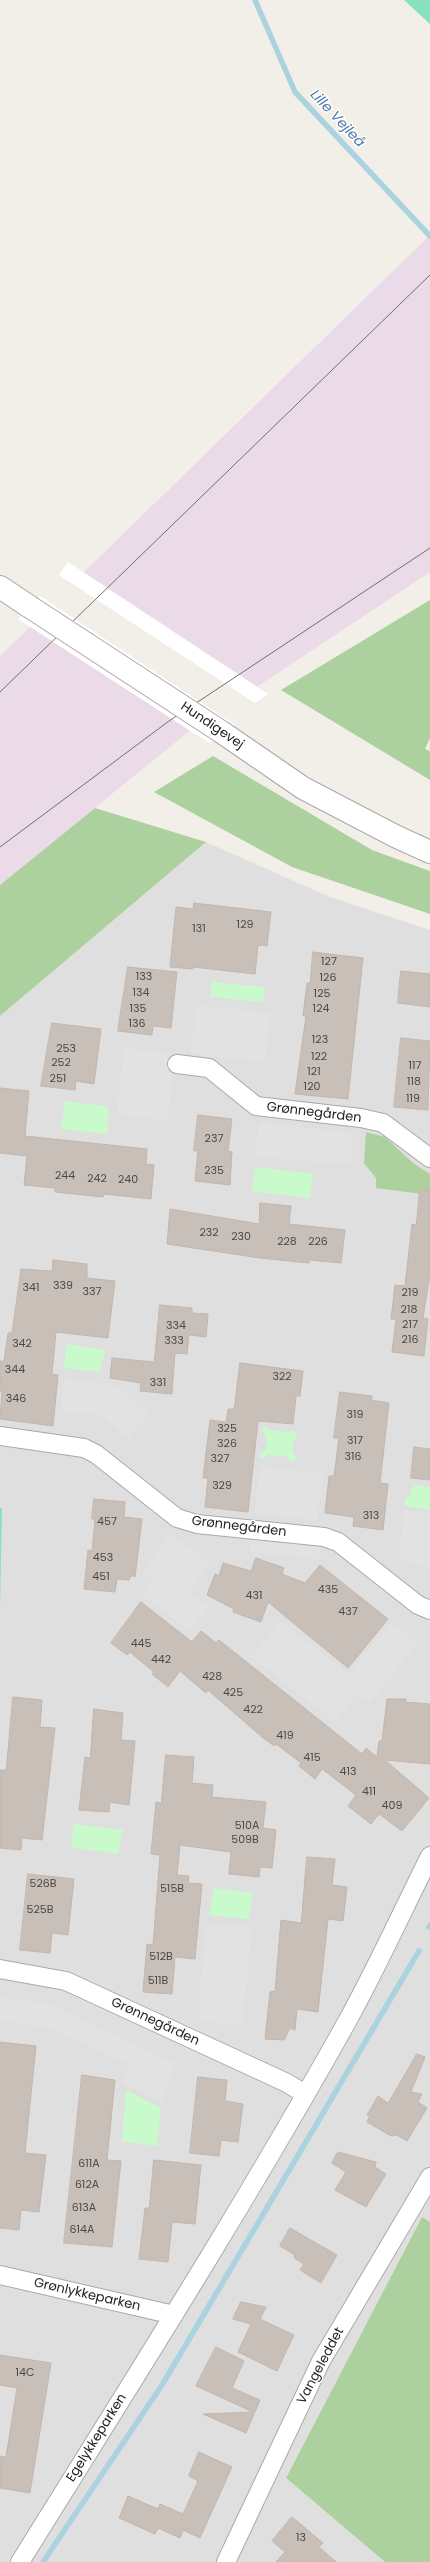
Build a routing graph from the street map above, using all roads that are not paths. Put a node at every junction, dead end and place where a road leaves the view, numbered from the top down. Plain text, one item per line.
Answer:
1 (0, 587) edge
2 (430, 852) edge
3 (177, 1064) dead end
4 (430, 1158) edge
5 (0, 1436) edge
6 (430, 1610) edge
7 (430, 1856) edge
8 (0, 1969) edge
9 (305, 2094) junction
10 (430, 2177) edge
11 (0, 2275) edge
12 (174, 2315) junction
13 (20, 2562) edge
14 (226, 2562) edge

1 - 2 street, Hundigevej, bridge
3 - 4 street, Grønnegården
5 - 6 street, Grønnegården
7 - 9 street
8 - 9 street, Grønnegården
9 - 12 street
10 - 14 street, Vangeleddet
11 - 12 street, Grønlykkeparken
12 - 13 street, Egelykkeparken

